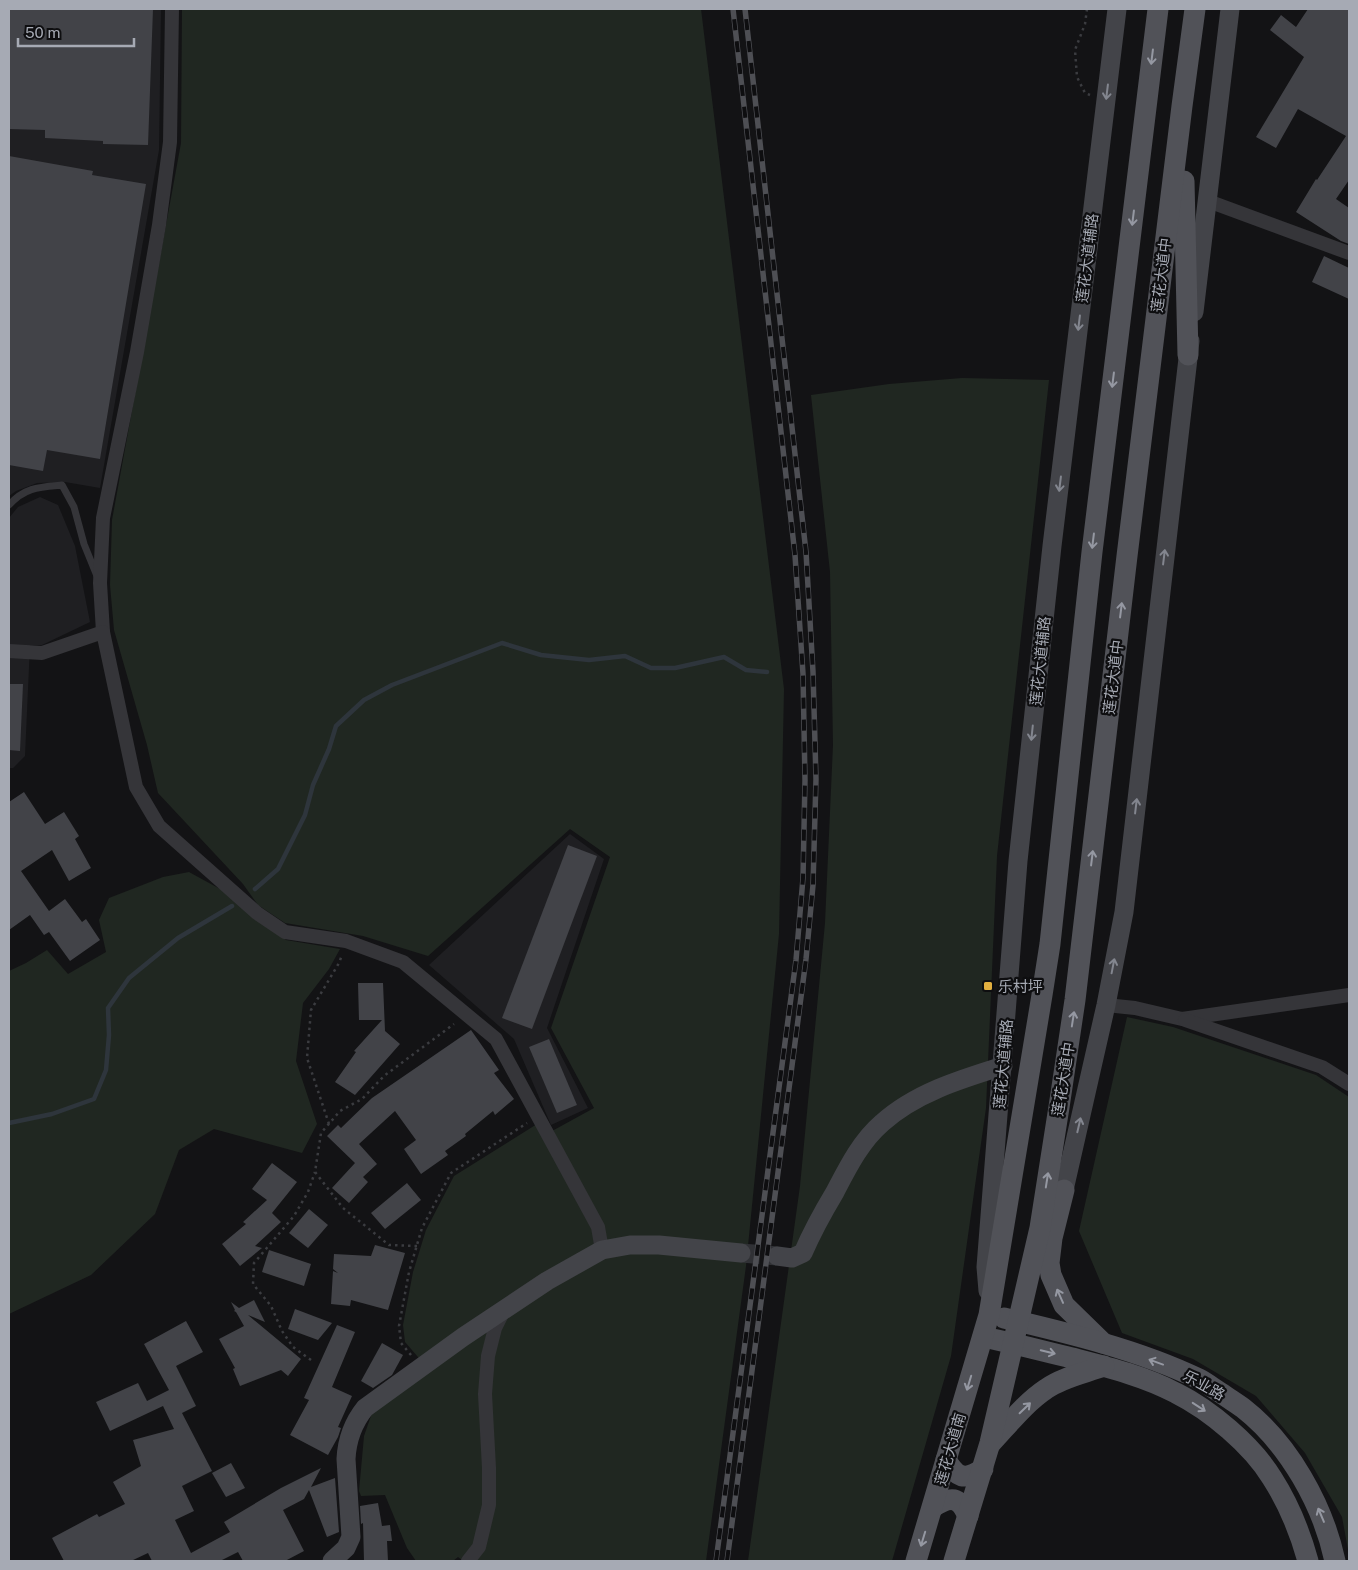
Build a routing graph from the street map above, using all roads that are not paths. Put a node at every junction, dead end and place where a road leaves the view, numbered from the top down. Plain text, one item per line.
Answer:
1 (172, 9) edge
2 (1117, 9) edge
3 (1158, 9) edge
4 (1195, 9) edge
5 (1230, 9) edge
6 (1182, 106) junction
7 (1208, 201) junction
8 (1349, 253) edge
9 (1188, 355) junction
10 (9, 505) edge
11 (100, 583) junction
12 (103, 632) junction
13 (9, 651) edge
14 (1349, 995) edge
15 (1106, 1005) junction
16 (1182, 1019) junction
17 (1003, 1066) junction
18 (1349, 1084) edge
19 (1064, 1190) junction
20 (1040, 1228) junction
21 (602, 1250) junction
22 (741, 1253) tunnel mouth
23 (777, 1256) tunnel mouth
24 (505, 1309) junction
25 (989, 1315) junction
26 (1017, 1321) junction
27 (983, 1337) junction
28 (1013, 1343) junction
29 (1105, 1345) junction
30 (1104, 1366) junction
31 (990, 1443) junction
32 (946, 1460) junction
33 (983, 1469) junction
34 (933, 1507) junction
35 (968, 1516) junction
36 (332, 1561) edge
37 (468, 1561) edge
38 (916, 1561) edge
39 (954, 1561) edge
40 (1308, 1561) edge
41 (1335, 1561) edge

1 - 11 street
2 -> 17 street, 莲花大道辅路
3 -> 25 main road
4 - 6 main road, 莲花大道中
5 - 7 street
6 - 9 main road
20 -> 6 main road, 莲花大道中
7 - 8 street
7 - 9 street
15 -> 9 street
10 - 11 lane
11 - 12 street
12 - 13 street
12 - 21 street
14 - 16 street
15 - 16 street
19 -> 15 street
16 - 18 street
17 - 23 street
17 - 25 street, 莲花大道辅路
19 - 20 main road
29 -> 19 main road
20 - 26 main road, 莲花大道中
21 - 22 street
21 - 24 street
24 - 36 street
24 - 37 street
25 - 26 main road, 乐业路
25 - 27 main road
26 - 28 main road, 莲花大道中
26 - 29 main road, 乐业路
27 - 28 main road, 乐业路
27 -> 32 main road, 莲花大道南
28 -> 30 main road, 乐业路
28 - 31 main road
41 -> 29 main road, 乐业路
31 -> 30 main road
30 -> 40 main road, 乐业路
31 - 33 main road
32 - 33 main road
32 - 34 main road, 莲花大道南
33 - 35 main road
34 - 35 main road
34 -> 38 main road, 莲花大道南
35 - 39 main road

